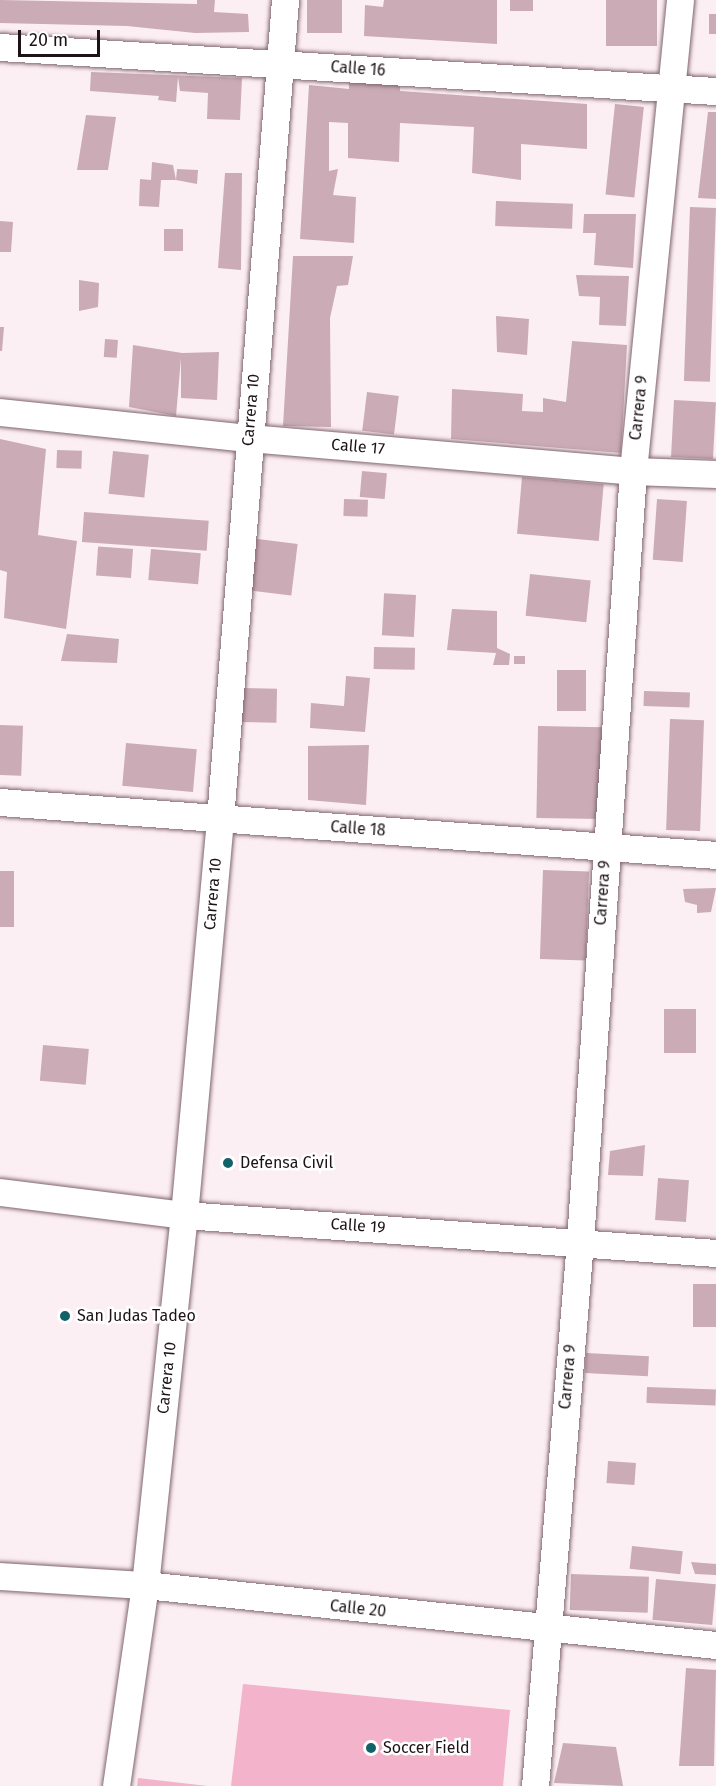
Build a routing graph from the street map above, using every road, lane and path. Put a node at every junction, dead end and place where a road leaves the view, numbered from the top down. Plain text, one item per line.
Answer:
1 (285, 0) edge
2 (680, 0) edge
3 (0, 47) edge
4 (281, 64) junction
5 (670, 88) junction
6 (716, 91) edge
7 (0, 412) edge
8 (249, 438) junction
9 (633, 471) junction
10 (716, 474) edge
11 (0, 802) edge
12 (220, 819) junction
13 (606, 847) junction
14 (716, 855) edge
15 (0, 1192) edge
16 (184, 1215) junction
17 (580, 1241) junction
18 (716, 1252) edge
19 (0, 1576) edge
20 (145, 1586) junction
21 (547, 1629) junction
22 (716, 1645) edge
23 (116, 1786) edge
24 (535, 1786) edge

1 - 4 street, Carrera 10
2 - 5 street, Carrera 9
3 - 4 street, Calle 16
4 - 5 street, Calle 16
4 - 8 street, Carrera 10
5 - 6 street, Calle 16
5 - 9 street, Carrera 9
7 - 8 street, Calle 17
8 - 9 street, Calle 17
8 - 12 street, Carrera 10
9 - 10 street, Calle 17
9 - 13 street, Carrera 9
11 - 12 street, Calle 18
12 - 13 street, Calle 18
12 - 16 street, Carrera 10
13 - 14 street, Calle 18
13 - 17 street, Carrera 9
15 - 16 street, Calle 19
16 - 17 street, Calle 19
16 - 20 street, Carrera 10
17 - 18 street, Calle 19
17 - 21 street, Carrera 9
19 - 20 street, Calle 20
20 - 21 street, Calle 20
20 - 23 street, Carrera 10
21 - 22 street, Calle 20
21 - 24 street, Carrera 9

